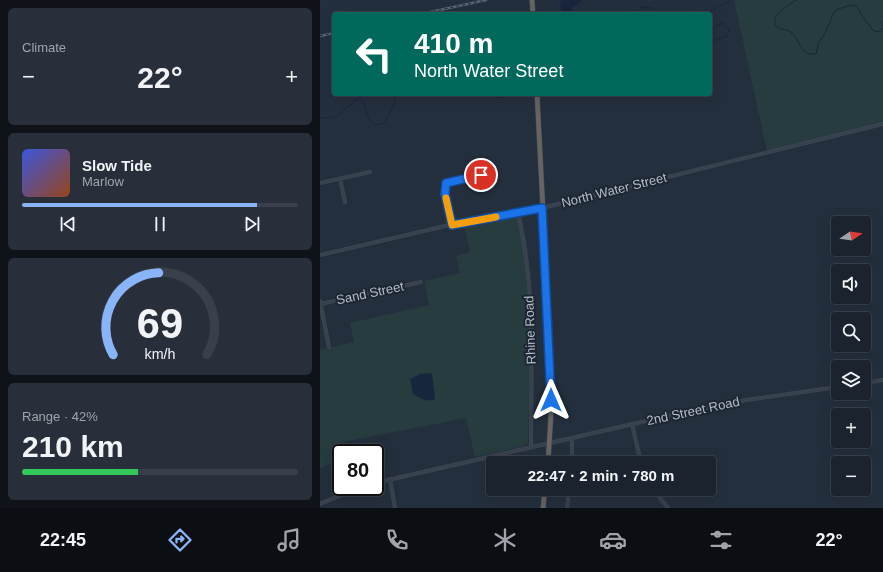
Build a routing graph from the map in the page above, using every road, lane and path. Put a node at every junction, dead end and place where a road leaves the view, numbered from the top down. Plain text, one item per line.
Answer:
1 (532, 0) edge
2 (533, 12) edge
3 (537, 96) edge
4 (883, 124) edge
5 (370, 172) dead end
6 (496, 172) dead end
7 (340, 179) junction
8 (320, 183) edge
9 (345, 202) dead end
10 (542, 208) junction
11 (518, 213) junction
12 (452, 225) junction
13 (320, 255) edge
14 (421, 282) dead end
15 (320, 303) edge
16 (329, 347) dead end
17 (883, 380) edge
18 (871, 382) edge
19 (831, 388) edge
20 (632, 424) junction
21 (572, 438) junction
22 (549, 443) junction
23 (531, 447) junction
24 (548, 456) edge
25 (572, 456) edge
26 (639, 456) edge
27 (390, 479) junction
28 (384, 481) edge
29 (339, 496) edge
30 (544, 496) edge
31 (568, 496) edge
32 (659, 496) edge
33 (320, 504) edge
34 (395, 508) edge
35 (543, 508) edge
36 (567, 508) edge
37 (668, 508) edge

1 - 2 highway
3 - 10 highway
4 - 10 street, North Water Street
5 - 7 street
6 - 12 street
7 - 8 street
7 - 9 street
10 - 11 street, North Water Street
10 - 22 highway
11 - 12 street, North Water Street
11 - 23 street, Rhine Road
12 - 13 street, North Water Street
14 - 15 street, Sand Street
15 - 16 street
17 - 18 street
19 - 20 street, 2nd Street Road
20 - 21 street, 2nd Street Road
20 - 26 street
21 - 22 street, 2nd Street Road
21 - 25 street
22 - 23 street, 2nd Street Road
22 - 24 highway
23 - 27 street, 2nd Street Road
27 - 28 street, 2nd Street Road
27 - 34 street
29 - 33 street
30 - 35 highway
31 - 36 street
32 - 37 street

